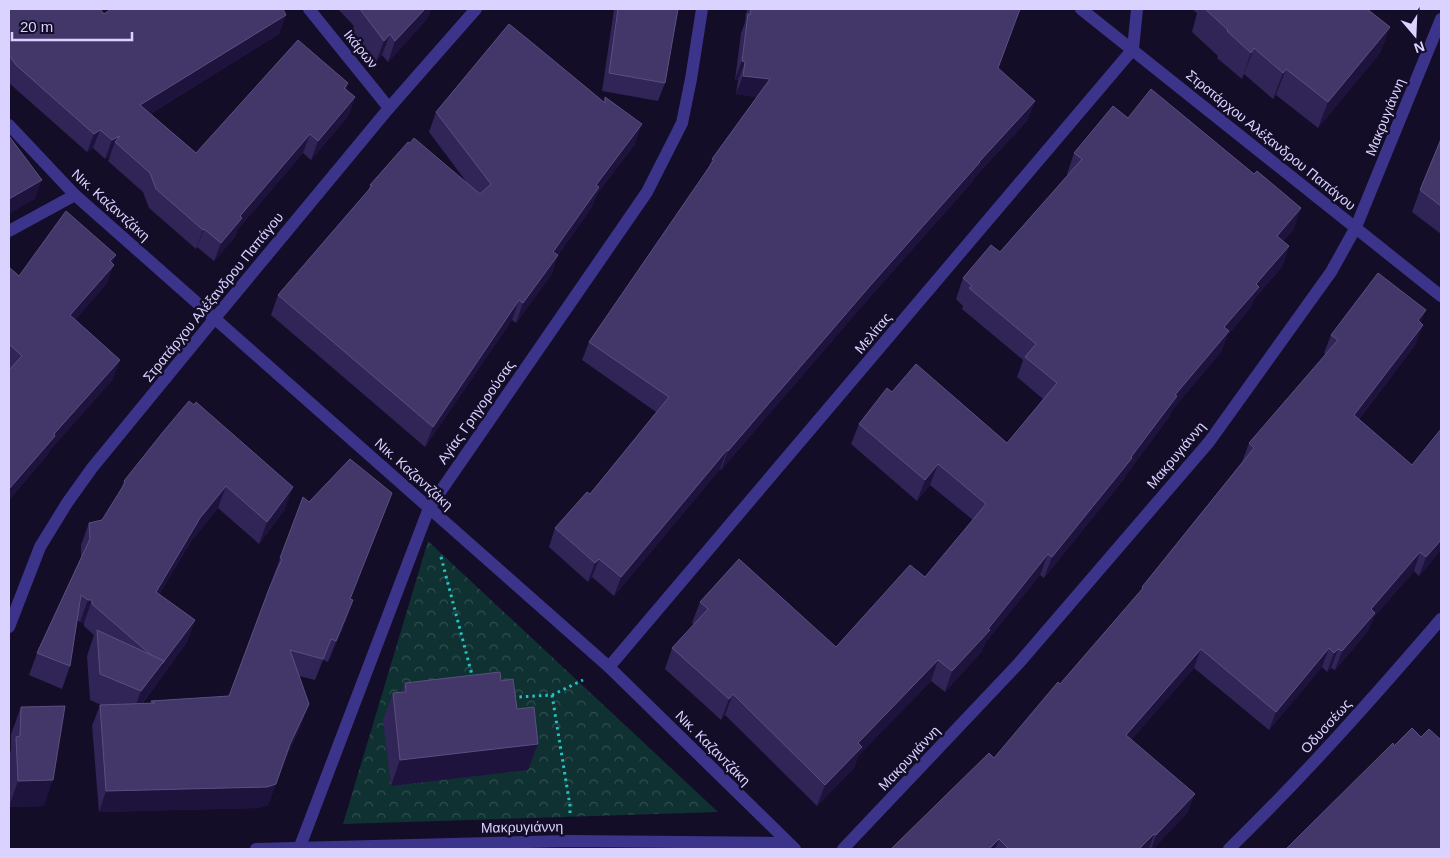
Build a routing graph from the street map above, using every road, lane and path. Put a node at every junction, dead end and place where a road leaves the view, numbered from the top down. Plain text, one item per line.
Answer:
1 (309, 9) edge
2 (476, 9) edge
3 (702, 9) edge
4 (1080, 9) edge
5 (1137, 9) edge
6 (1441, 19) edge
7 (1133, 49) junction
8 (389, 108) junction
9 (9, 126) edge
10 (75, 194) junction
11 (1356, 227) junction
12 (9, 230) edge
13 (1441, 296) edge
14 (215, 318) junction
15 (428, 508) junction
16 (441, 555) dead end
17 (1441, 619) edge
18 (9, 627) edge
19 (610, 667) junction
20 (473, 680) edge
21 (509, 696) edge
22 (552, 696) junction
23 (567, 845) edge
24 (792, 846) edge
25 (299, 848) edge
26 (256, 849) edge
27 (843, 849) edge
28 (1229, 849) edge

1 - 8 street, Ικάρων
2 - 8 street, Στρατάρχου Αλέξανδρου Παπάγου
3 - 15 street, Αγίας Γρηγορούσας
4 - 7 street, Στρατάρχου Αλέξανδρου Παπάγου
5 - 7 street
6 - 11 street, Μακρυγιάννη
7 - 11 street, Στρατάρχου Αλέξανδρου Παπάγου
7 - 19 street, Μελίτας
8 - 14 street, Στρατάρχου Αλέξανδρου Παπάγου
9 - 10 street, Νικ. Καζαντζάκη
10 - 12 street
10 - 14 street, Νικ. Καζαντζάκη
11 - 13 street, Στρατάρχου Αλέξανδρου Παπάγου
11 - 27 street, Μακρυγιάννη
14 - 15 street, Νικ. Καζαντζάκη
14 - 18 street, Στρατάρχου Αλέξανδρου Παπάγου
15 - 19 street, Νικ. Καζαντζάκη
15 - 25 street, Αγίας Γρηγορούσας
16 - 20 path
17 - 28 street, Οδυσσέως
19 - 22 path
19 - 24 street, Νικ. Καζαντζάκη
21 - 22 path
22 - 23 path
23 - 24 street, Μακρυγιάννη
23 - 25 street, Μακρυγιάννη
25 - 26 street, Μακρυγιάννη

